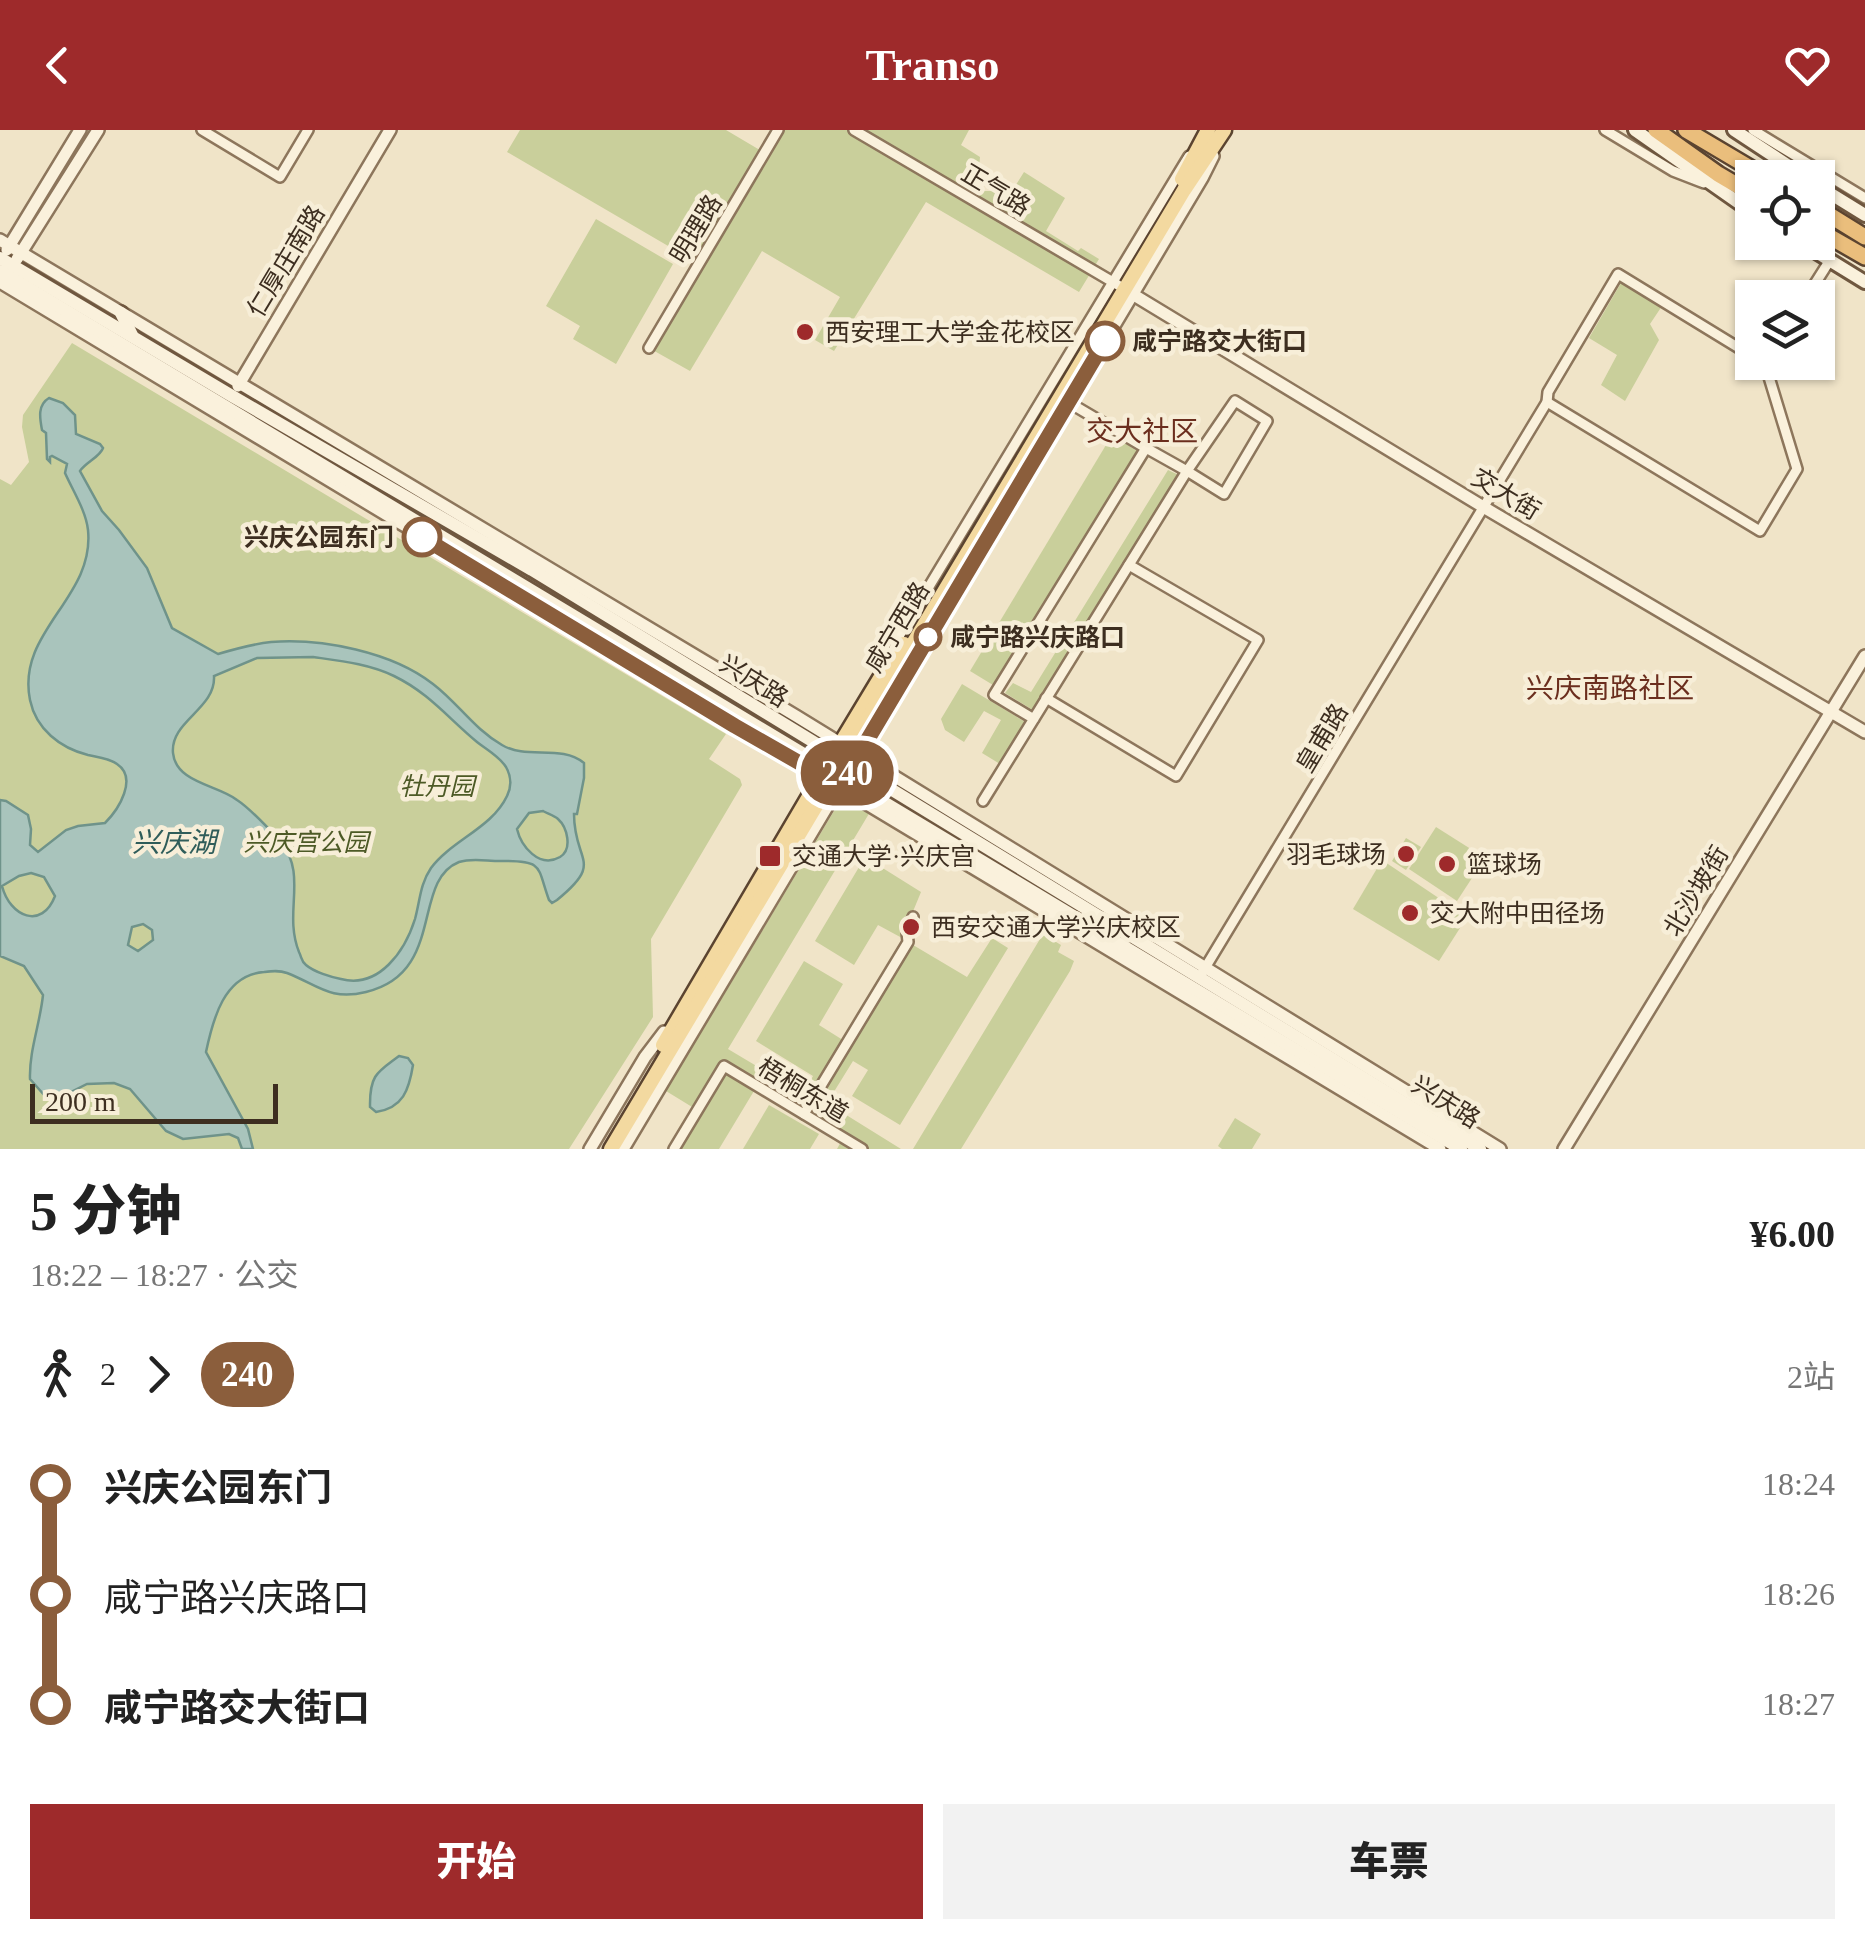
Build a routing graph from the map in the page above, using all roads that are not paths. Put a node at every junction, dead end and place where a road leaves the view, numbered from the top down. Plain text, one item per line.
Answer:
1 (80, 130) edge
2 (98, 130) edge
3 (202, 130) edge
4 (308, 130) edge
5 (390, 130) edge
6 (778, 130) edge
7 (854, 130) edge
8 (1208, 130) edge
9 (1224, 130) edge
10 (1605, 130) edge
11 (1634, 130) edge
12 (1656, 130) edge
13 (1686, 130) edge
14 (1706, 130) edge
15 (1734, 130) edge
16 (1753, 130) edge
17 (1738, 160) edge
18 (1749, 160) edge
19 (1780, 160) edge
20 (1686, 167) joint
21 (1719, 182) junction
22 (1735, 188) edge
23 (1835, 196) edge
24 (1735, 197) edge
25 (1865, 198) edge
26 (1865, 215) edge
27 (1835, 218) edge
28 (1865, 237) edge
29 (1835, 240) edge
30 (5, 243) edge
31 (22, 254) junction
32 (1865, 257) edge
33 (1830, 260) joint
34 (3, 270) edge
35 (1817, 280) edge
36 (1865, 282) edge
37 (1122, 288) junction
38 (121, 312) junction
39 (134, 337) junction
40 (1735, 346) edge
41 (650, 348) dead end
42 (1770, 380) edge
43 (229, 400) junction
44 (1068, 402) junction
45 (1547, 402) junction
46 (1146, 448) junction
47 (1187, 471) junction
48 (1484, 508) junction
49 (1129, 565) junction
50 (1865, 656) edge
51 (1046, 698) junction
52 (1832, 712) junction
53 (1034, 718) junction
54 (1865, 732) edge
55 (839, 766) junction
56 (983, 802) dead end
57 (914, 917) dead end
58 (1199, 978) junction
59 (682, 1009) junction
60 (689, 1038) junction
61 (660, 1067) junction
62 (804, 1114) junction
63 (590, 1149) edge
64 (601, 1149) edge
65 (611, 1149) edge
66 (622, 1149) edge
67 (674, 1149) edge
68 (862, 1149) edge
69 (1440, 1149) edge
70 (1461, 1149) edge
71 (1480, 1149) edge
72 (1500, 1149) edge
73 (1564, 1149) edge

1 - 30 street
2 - 31 street
3 - 4 street
5 - 43 street, 仁厚庄南路
6 - 41 street, 明理路
7 - 37 street, 正气路
8 - 37 main road, 咸宁西路
9 - 37 main road, 咸宁西路
10 - 21 street
11 - 20 main road
12 - 21 highway
13 - 17 highway
14 - 18 highway
15 - 19 main road
16 - 25 street
20 - 21 highway
21 - 22 highway
21 - 24 main road
23 - 26 main road
27 - 28 highway
29 - 32 highway
30 - 31 street
30 - 34 street
31 - 34 street
31 - 38 street
33 - 35 street
33 - 36 main road
34 - 39 main road, 兴庆路
34 - 43 main road, 兴庆路
37 - 44 street
37 - 48 street, 交大街
37 - 55 main road, 咸宁西路
37 - 55 main road, 咸宁西路
38 - 39 main road
38 - 43 street
39 - 43 main road, 兴庆路
40 - 45 street, 皇甫路
42 - 45 street
43 - 55 street
43 - 55 main road, 兴庆路
44 - 46 street
44 - 55 street
45 - 48 street, 皇甫路
46 - 47 street
46 - 53 street
47 - 47 street
47 - 49 street
48 - 52 street, 交大街
48 - 58 street, 皇甫路
49 - 51 street
49 - 51 street
50 - 52 street, 北沙坡街
51 - 53 street
52 - 54 street, 交大街
52 - 73 street, 北沙坡街
53 - 56 street
55 - 58 main road, 兴庆路
55 - 58 street
55 - 59 main road, 咸宁西路
55 - 60 street
55 - 61 main road, 咸宁西路
55 - 69 street
57 - 62 street
58 - 70 main road, 兴庆路
58 - 71 main road, 兴庆路
58 - 72 street
59 - 63 street
59 - 64 main road, 咸宁西路
60 - 61 main road
60 - 66 street
61 - 65 main road, 咸宁西路
62 - 67 street, 梧桐东道
62 - 68 street, 梧桐东道

